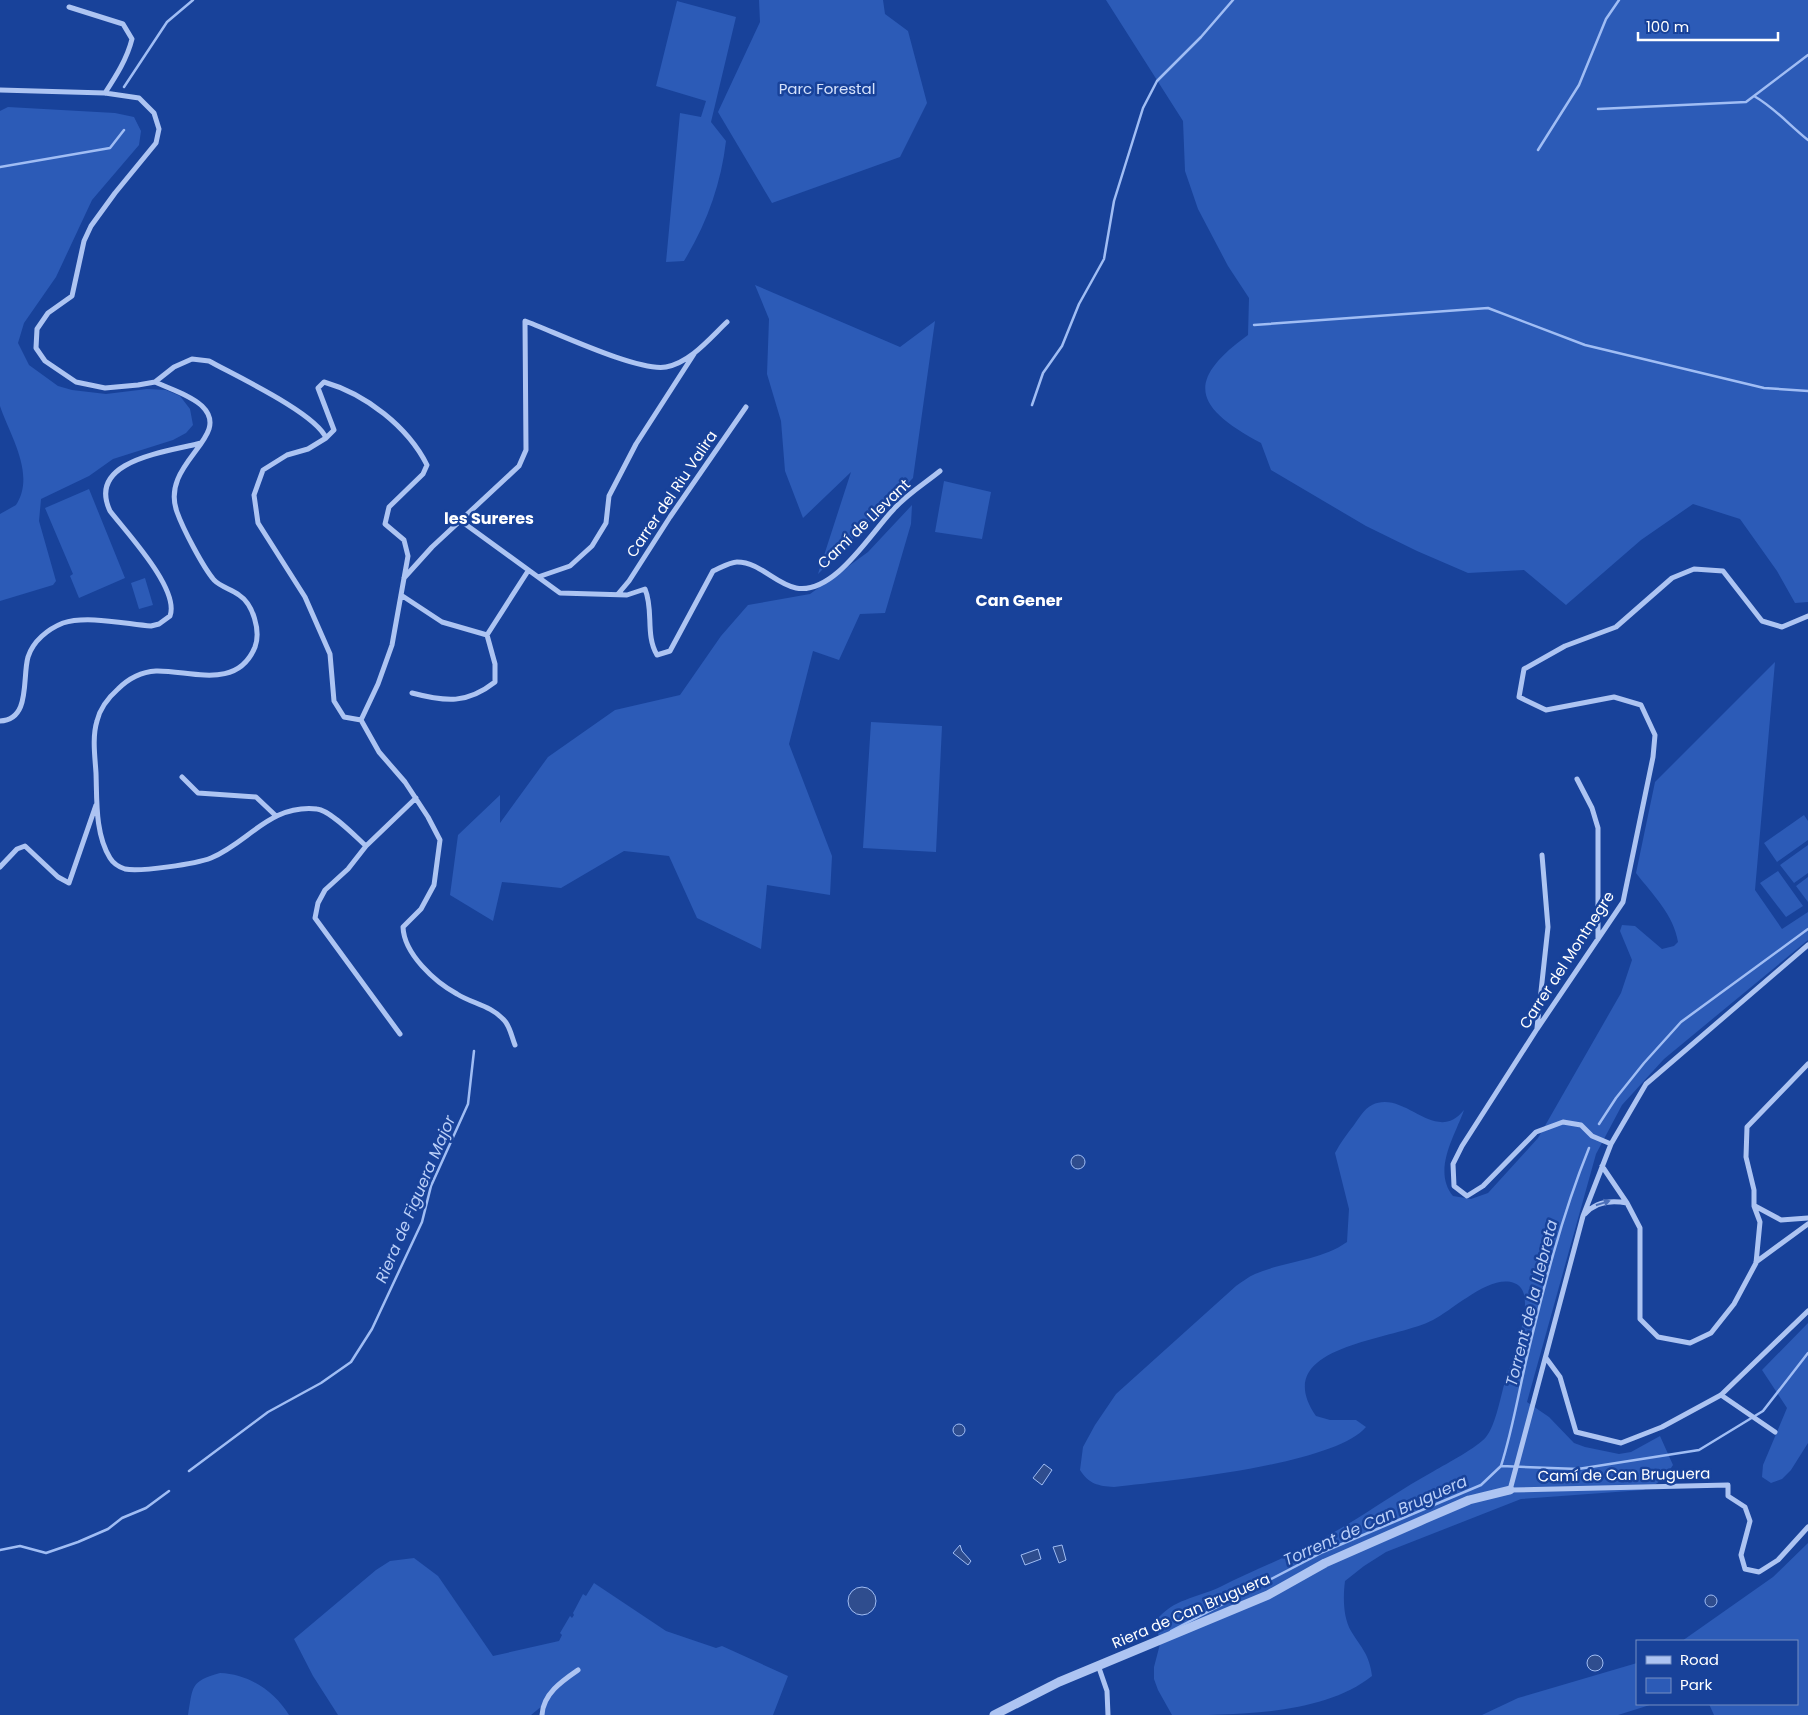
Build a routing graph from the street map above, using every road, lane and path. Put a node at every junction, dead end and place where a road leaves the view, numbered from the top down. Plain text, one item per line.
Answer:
1 (69, 7) dead end
2 (0, 90) edge
3 (104, 93) junction
4 (727, 322) dead end
5 (694, 353) junction
6 (155, 382) junction
7 (746, 407) dead end
8 (326, 438) junction
9 (202, 443) junction
10 (940, 471) dead end
11 (461, 521) junction
12 (528, 571) junction
13 (538, 577) junction
14 (404, 578) junction
15 (618, 594) junction
16 (401, 595) junction
17 (1808, 616) edge
18 (488, 635) junction
19 (412, 693) dead end
20 (361, 720) junction
21 (0, 721) edge
22 (182, 778) dead end
23 (1577, 779) dead end
24 (416, 798) junction
25 (97, 802) junction
26 (275, 815) junction
27 (366, 846) junction
28 (1542, 855) dead end
29 (0, 867) edge
30 (1598, 940) junction
31 (1808, 945) edge
32 (1536, 1029) junction
33 (400, 1034) dead end
34 (515, 1045) dead end
35 (1808, 1064) edge
36 (1611, 1144) junction
37 (1602, 1166) junction
38 (1627, 1203) junction
39 (1754, 1206) junction
40 (1583, 1216) junction
41 (1808, 1218) edge
42 (1808, 1224) edge
43 (1756, 1262) junction
44 (1808, 1311) edge
45 (1546, 1358) junction
46 (1721, 1395) junction
47 (1775, 1432) dead end
48 (1510, 1490) junction
49 (1808, 1528) edge
50 (1098, 1665) junction
51 (578, 1670) dead end
52 (542, 1715) edge
53 (994, 1715) edge
54 (1108, 1715) edge

1 - 3 street
2 - 3 street
3 - 6 street
4 - 5 street
5 - 11 street
5 - 13 street
6 - 8 street
6 - 9 street
7 - 15 street, Carrer del Riu Valira
8 - 14 street
8 - 20 street
9 - 21 street
9 - 25 street
10 - 15 street, Camí de Llevant
11 - 12 street
11 - 14 street
12 - 13 street
12 - 18 street
13 - 15 street
14 - 16 street
16 - 18 street
16 - 20 street
17 - 30 street, Carrer del Montnegre
18 - 19 street
20 - 24 street
22 - 26 street
23 - 30 street
24 - 27 street
24 - 34 street
25 - 26 street
25 - 29 street
26 - 27 street
27 - 33 street
28 - 32 street
30 - 32 street, Carrer del Montnegre
31 - 36 street
32 - 36 street, Carrer del Montnegre
35 - 39 street
36 - 37 street
37 - 38 street
37 - 40 street
40 -> 38 street
38 - 43 street
39 - 41 street
39 - 43 street
40 - 45 street
42 - 43 street
44 - 46 street
45 - 46 street
45 - 48 street
46 - 47 street
48 - 49 street, Camí de Can Bruguera
48 - 50 street, Riera de Can Bruguera
50 - 53 street, Riera de Can Bruguera
50 - 54 street
51 - 52 street

